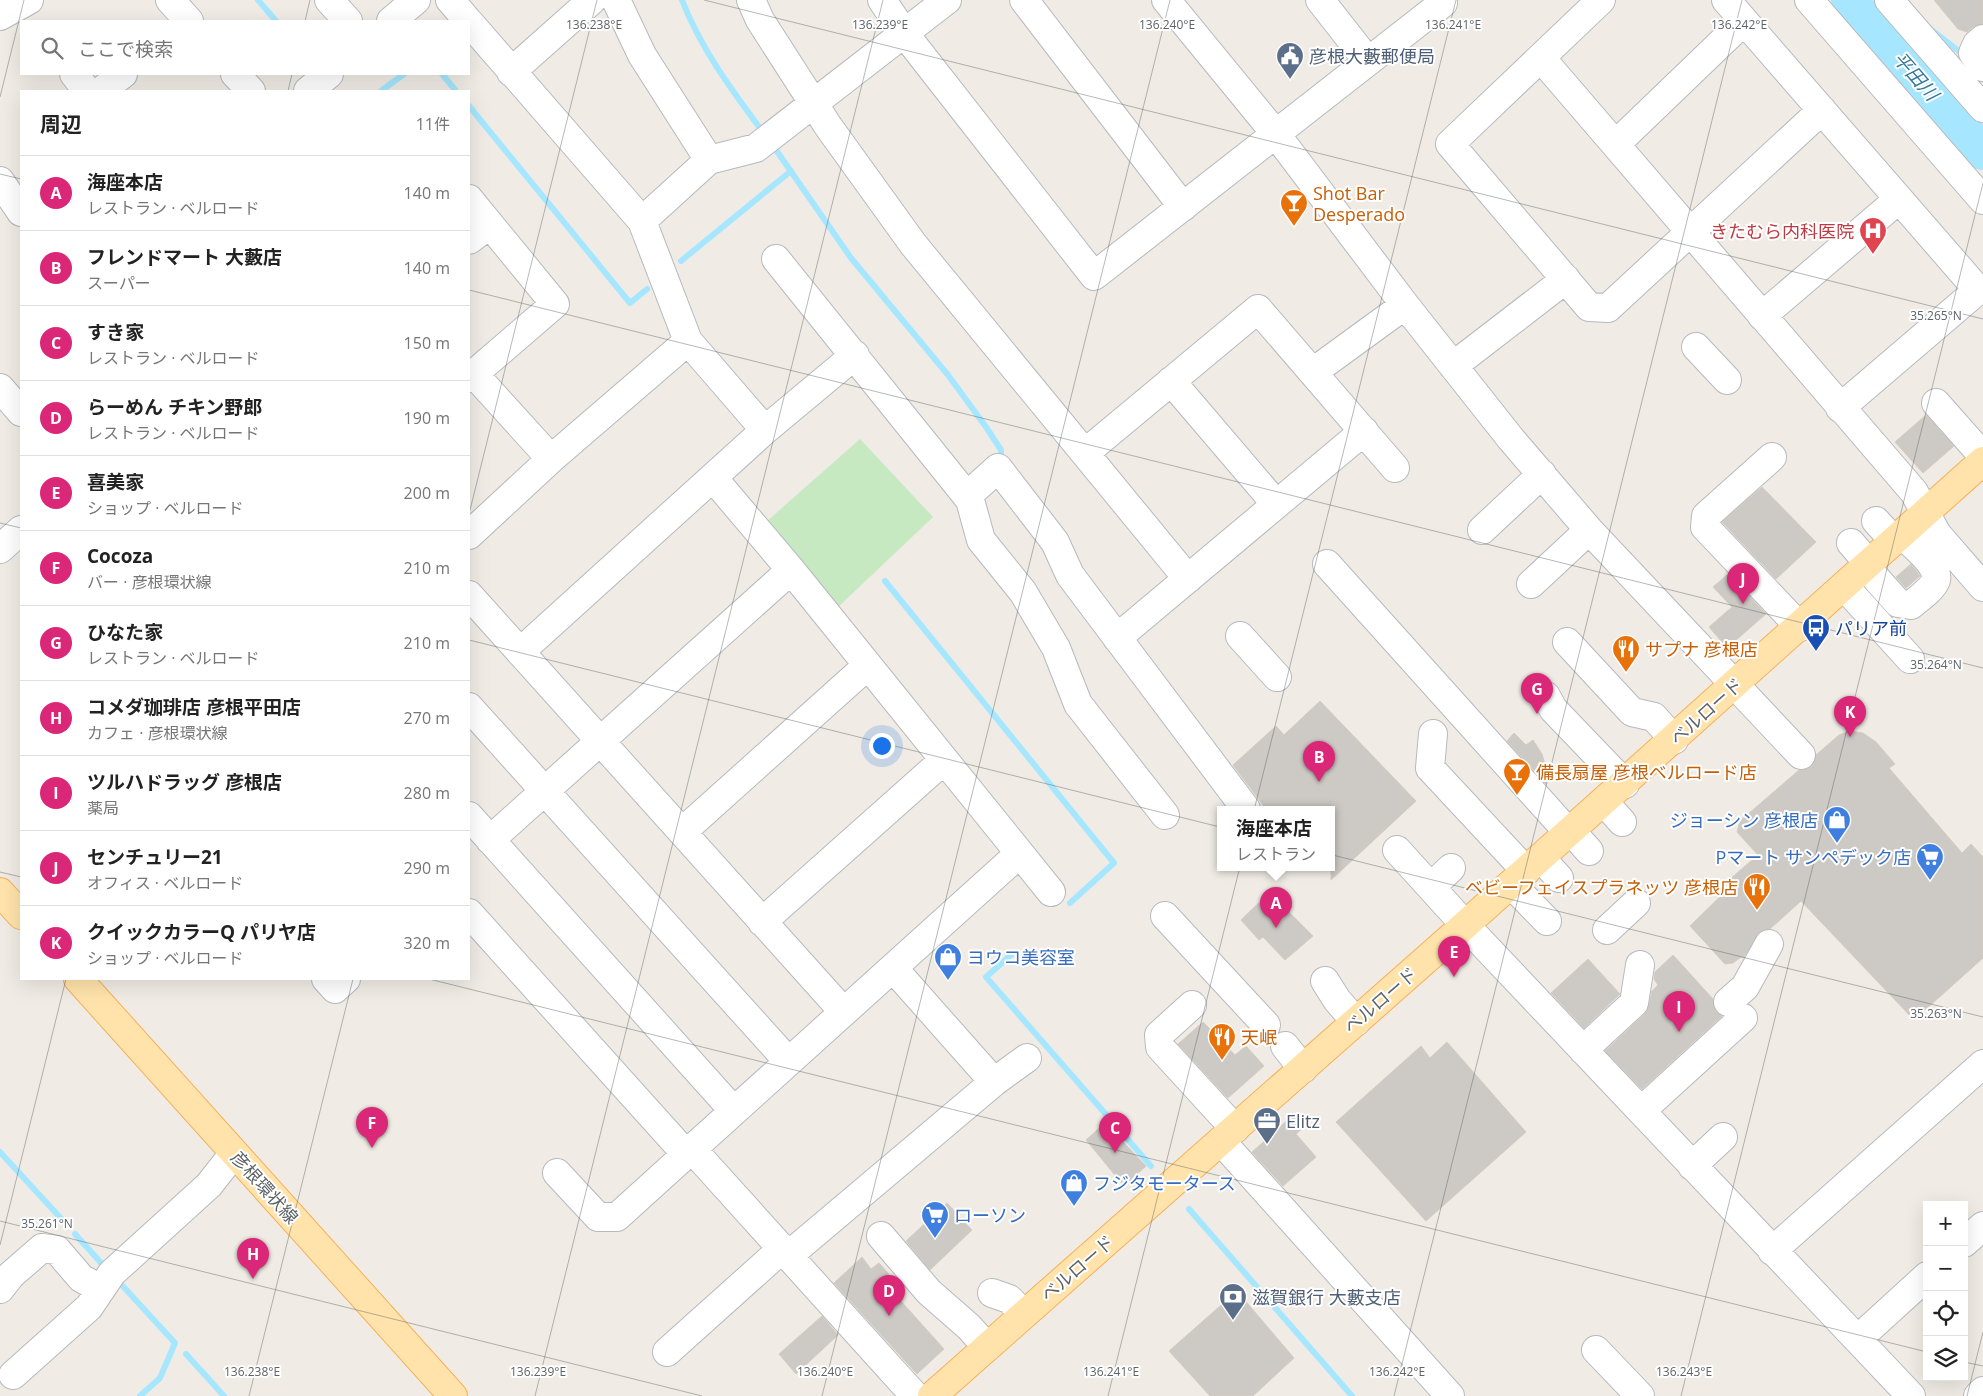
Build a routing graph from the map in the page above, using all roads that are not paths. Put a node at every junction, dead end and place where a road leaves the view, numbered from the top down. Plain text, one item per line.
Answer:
1 (170, 0) edge
2 (328, 0) edge
3 (416, 0) edge
4 (450, 0) edge
5 (592, 0) edge
6 (616, 0) edge
7 (751, 0) edge
8 (882, 0) edge
9 (947, 0) edge
10 (1024, 0) edge
11 (1166, 0) edge
12 (1320, 0) edge
13 (1440, 0) edge
14 (1601, 0) edge
15 (1726, 0) edge
16 (1809, 0) edge
17 (1889, 0) edge
18 (187, 20) edge
19 (347, 20) edge
20 (392, 20) edge
21 (466, 20) edge
22 (1744, 21) junction
23 (470, 24) edge
24 (904, 33) junction
25 (1983, 40) edge
26 (1541, 58) junction
27 (1367, 60) junction
28 (1983, 67) edge
29 (511, 72) junction
30 (75, 75) edge
31 (122, 75) edge
32 (236, 75) edge
33 (328, 75) edge
34 (86, 90) edge
35 (103, 90) edge
36 (250, 90) edge
37 (309, 90) edge
38 (814, 104) junction
39 (1983, 108) edge
40 (1822, 110) junction
41 (1275, 133) junction
42 (1616, 144) junction
43 (709, 160) junction
44 (0, 180) edge
45 (1899, 199) junction
46 (1983, 200) edge
47 (470, 202) edge
48 (1183, 207) junction
49 (20, 210) edge
50 (642, 221) junction
51 (1690, 231) junction
52 (479, 233) edge
53 (776, 259) dead end
54 (1566, 279) junction
55 (1405, 304) junction
56 (1759, 319) junction
57 (688, 341) junction
58 (1696, 347) dead end
59 (855, 355) junction
60 (1453, 366) junction
61 (1313, 372) junction
62 (471, 376) edge
63 (1726, 380) dead end
64 (1171, 381) junction
65 (0, 388) edge
66 (1936, 403) dead end
67 (1840, 408) junction
68 (20, 411) edge
69 (766, 430) junction
70 (1364, 431) junction
71 (1085, 453) junction
72 (1772, 456) dead end
73 (1983, 456) edge
74 (551, 459) junction
75 (1983, 461) edge
76 (1395, 468) dead end
77 (1542, 474) junction
78 (714, 479) junction
79 (967, 496) junction
80 (1276, 504) junction
81 (1926, 512) junction
82 (1876, 521) dead end
83 (1482, 530) dead end
84 (1589, 530) junction
85 (20, 531) edge
86 (470, 534) edge
87 (1898, 538) junction
88 (1851, 544) dead end
89 (0, 549) edge
90 (1327, 564) dead end
91 (1867, 565) junction
92 (791, 570) junction
93 (1188, 579) junction
94 (1532, 584) dead end
95 (1844, 586) junction
96 (1983, 587) edge
97 (470, 596) edge
98 (1800, 626) junction
99 (1240, 636) dead end
100 (1117, 638) junction
101 (1567, 642) dead end
102 (520, 652) junction
103 (1910, 659) dead end
104 (867, 666) junction
105 (1277, 677) dead end
106 (1735, 685) junction
107 (1546, 696) dead end
108 (470, 708) edge
109 (1433, 734) dead end
110 (1674, 740) junction
111 (601, 742) junction
112 (1801, 755) dead end
113 (944, 760) junction
114 (1624, 784) junction
115 (545, 792) junction
116 (1604, 802) junction
117 (1244, 806) edge
118 (1165, 814) dead end
119 (470, 817) edge
120 (1622, 822) dead end
121 (682, 832) junction
122 (1570, 832) junction
123 (490, 840) junction
124 (1397, 850) dead end
125 (1589, 852) dead end
126 (1019, 854) junction
127 (1452, 868) dead end
128 (1526, 871) junction
129 (1559, 878) dead end
130 (1431, 887) junction
131 (0, 892) edge
132 (1050, 892) dead end
133 (1640, 896) dead end
134 (20, 914) edge
135 (470, 914) edge
136 (1165, 916) dead end
137 (1547, 921) dead end
138 (762, 922) junction
139 (1465, 925) junction
140 (1607, 930) dead end
141 (1769, 944) dead end
142 (1640, 965) dead end
143 (893, 968) junction
144 (79, 980) edge
145 (327, 980) edge
146 (345, 980) edge
147 (1325, 980) dead end
148 (1192, 1005) dead end
149 (843, 1011) junction
150 (1356, 1022) junction
151 (1266, 1025) dead end
152 (1285, 1046) dead end
153 (1583, 1050) junction
154 (1027, 1058) dead end
155 (788, 1061) junction
156 (1983, 1064) edge
157 (1303, 1069) junction
158 (994, 1082) junction
159 (733, 1110) junction
160 (1641, 1111) junction
161 (1228, 1135) junction
162 (1723, 1137) dead end
163 (690, 1151) junction
164 (234, 1153) junction
165 (1692, 1166) junction
166 (557, 1173) dead end
167 (1983, 1226) edge
168 (881, 1236) dead end
169 (1968, 1239) edge
170 (786, 1251) junction
171 (1772, 1251) junction
172 (1923, 1280) edge
173 (0, 1289) edge
174 (100, 1289) junction
175 (992, 1293) dead end
176 (1024, 1314) junction
177 (1858, 1339) junction
178 (987, 1347) junction
179 (1596, 1350) dead end
180 (667, 1352) dead end
181 (4, 1389) edge
182 (1983, 1391) edge
183 (453, 1396) edge
184 (915, 1396) edge
185 (932, 1396) edge
186 (1450, 1396) edge
187 (1640, 1396) edge
188 (1911, 1396) edge
189 (1978, 1396) edge

1 - 18 street
2 - 19 street
3 - 20 street
4 - 21 street
5 - 29 street
6 - 43 street
7 - 38 street
8 - 24 street
9 - 24 street
10 - 48 street
11 - 41 street
12 - 27 street
13 - 27 street
14 - 26 street
15 - 22 street
16 - 46 street
17 - 39 street
22 - 40 street
22 - 42 street
23 - 29 street
24 - 38 street
24 - 48 street
25 - 28 street
26 - 42 street
26 - 54 street
27 - 41 street
29 - 50 street
30 - 34 street
31 - 35 street
32 - 36 street
33 - 37 street
38 - 43 street
38 - 71 street
40 - 45 street
40 - 51 street
41 - 48 street
41 - 55 street
42 - 51 street
43 - 50 street
44 - 49 street
45 - 56 street
45 - 67 street
47 - 52 street
50 - 57 street
51 - 54 street
51 - 56 street
52 - 62 street
53 - 59 street
54 - 60 street
55 - 60 street
55 - 61 street
56 - 67 street
57 - 69 street
57 - 74 street
58 - 63 street
59 - 69 street
59 - 79 street
60 - 77 street
61 - 64 street
61 - 70 street
62 - 74 street
64 - 71 street
64 - 80 street
65 - 68 street
66 - 73 street
67 - 81 street
69 - 78 street
70 - 76 street
70 - 80 street
71 - 93 street
72 - 98 street
74 - 86 street
75 - 81 main road, ベルロード
77 - 83 street
77 - 84 street
78 - 92 street
78 - 102 street
79 - 100 street
79 - 118 street
80 - 93 street
81 - 87 main road, ベルロード
81 - 96 street
82 - 87 street
84 - 94 street
84 - 106 street
85 - 89 street
87 - 91 main road, ベルロード
87 - 91 street
88 - 91 street
90 - 122 street
91 - 95 main road, ベルロード
92 - 104 street
92 - 111 street
93 - 100 street
95 - 98 main road, ベルロード
95 - 103 street
97 - 102 street
98 - 106 main road, ベルロード
99 - 105 street
100 - 117 street
101 - 110 street
102 - 111 street
104 - 113 street
104 - 121 street
106 - 110 main road, ベルロード
106 - 112 street
107 - 114 street
108 - 115 street
109 - 128 street
110 - 114 main road, ベルロード
111 - 115 street
111 - 121 street
113 - 126 street
113 - 138 street
114 - 116 main road, ベルロード
115 - 123 street
115 - 155 street
116 - 120 street
116 - 122 main road, ベルロード
119 - 123 street
121 - 138 street
122 - 125 street
122 - 128 main road, ベルロード
123 - 159 street
124 - 130 street
126 - 132 street
126 - 143 street
127 - 130 street
128 - 129 street
128 - 137 street
128 - 139 main road, ベルロード
130 - 139 street
131 - 134 main road
133 - 140 street
135 - 163 street
136 - 151 street
138 - 149 street
139 - 150 main road, ベルロード
139 - 153 street
141 - 160 street
142 - 153 street
143 - 149 street
143 - 158 street
144 - 164 main road, 彦根環状線
145 - 146 street
147 - 150 street
148 - 161 street
149 - 155 street
150 - 157 main road, ベルロード
152 - 157 street
153 - 160 street
154 - 158 street
155 - 159 street
156 - 171 street
157 - 161 main road, ベルロード
158 - 170 street
159 - 163 street
160 - 165 street
161 - 176 main road, ベルロード
161 - 186 street
162 - 165 street
163 - 166 street
163 - 170 street
164 - 174 street
164 - 183 main road, 彦根環状線
165 - 171 street
167 - 169 street
168 - 178 street
170 - 180 street
170 - 184 street
171 - 177 street
172 - 177 street
173 - 174 street
174 - 181 street
175 - 176 street
176 - 178 main road, ベルロード
177 - 188 street
178 - 185 main road, ベルロード
179 - 187 street
182 - 189 street

